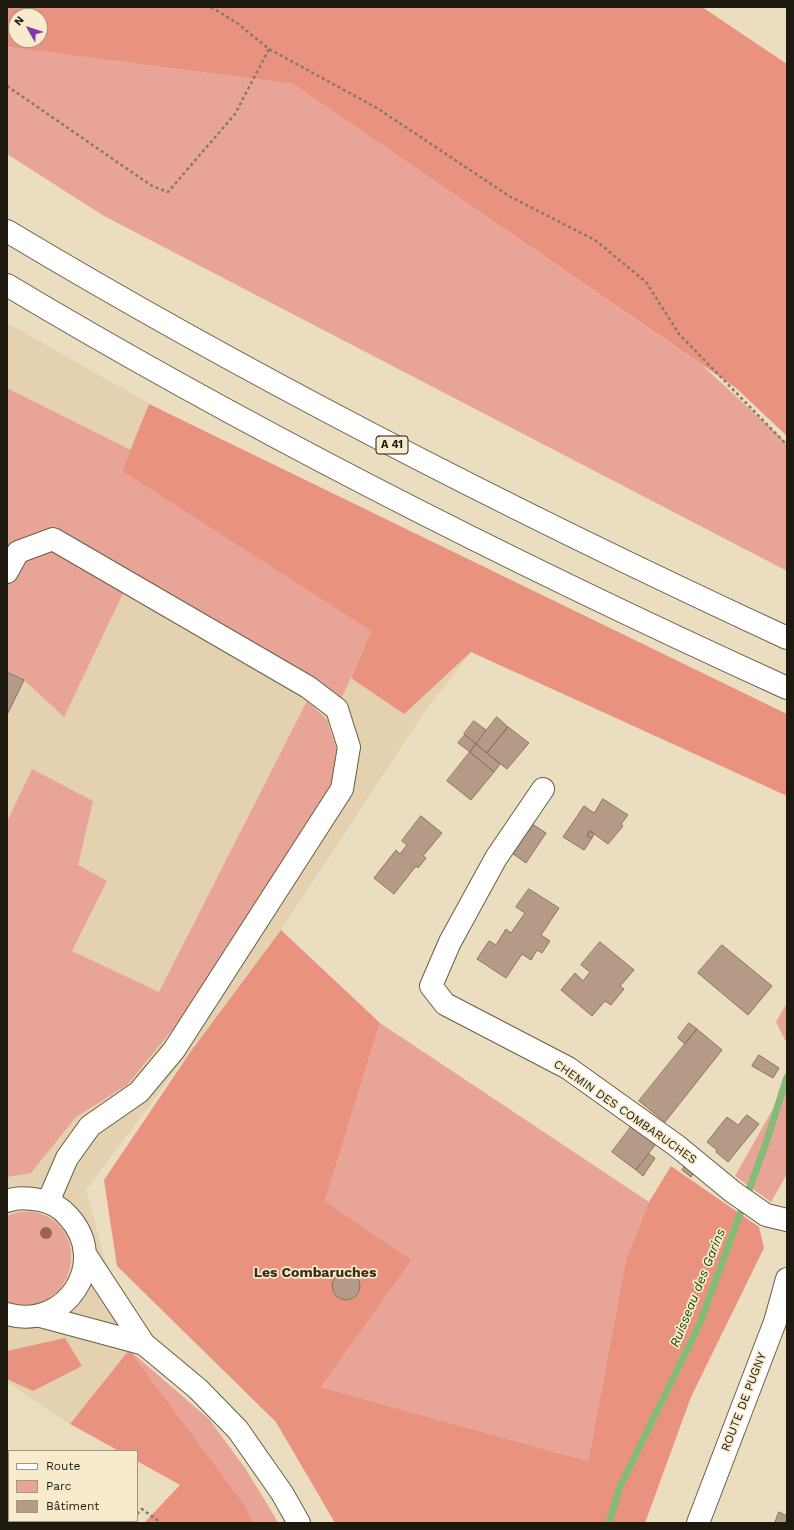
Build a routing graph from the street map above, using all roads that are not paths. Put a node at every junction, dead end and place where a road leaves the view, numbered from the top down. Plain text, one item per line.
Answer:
1 (7, 231) edge
2 (7, 285) edge
3 (7, 572) edge
4 (787, 638) edge
5 (787, 688) edge
6 (542, 789) dead end
7 (7, 1201) edge
8 (48, 1202) junction
9 (787, 1220) edge
10 (85, 1254) junction
11 (786, 1288) edge
12 (7, 1314) edge
13 (40, 1316) junction
14 (144, 1344) junction
15 (299, 1523) edge
16 (698, 1523) edge

1 - 4 main road, A 41
2 - 5 main road
3 - 8 main road
6 - 9 main road, CHEMIN DES COMBARUCHES
7 - 8 main road
8 - 10 main road
10 - 13 main road
10 - 14 main road
11 - 16 main road, ROUTE DE PUGNY
12 - 13 main road
13 - 14 main road
14 - 15 main road

